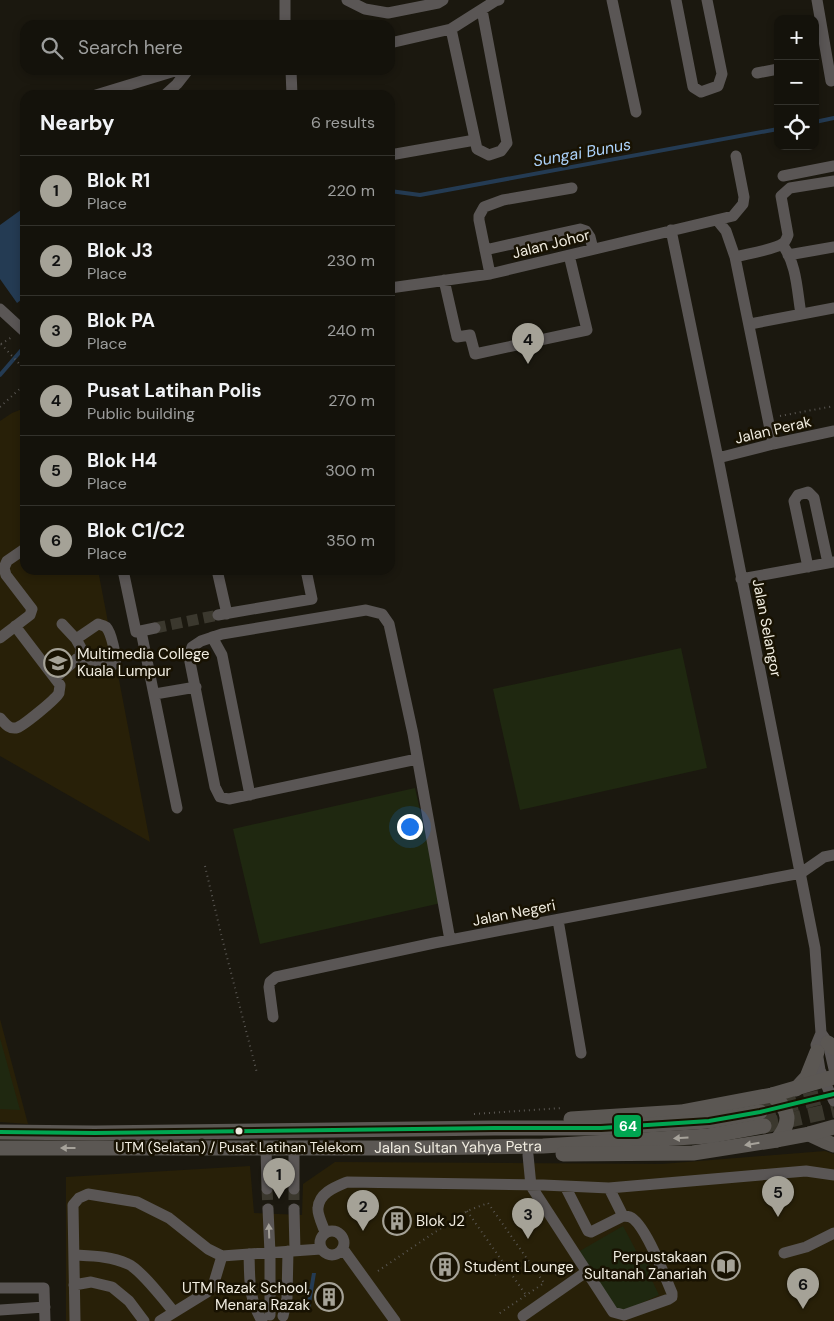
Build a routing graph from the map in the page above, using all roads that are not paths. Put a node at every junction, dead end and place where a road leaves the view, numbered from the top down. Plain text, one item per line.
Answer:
1 (285, 0) edge
2 (347, 0) edge
3 (499, 0) edge
4 (612, 0) edge
5 (676, 0) edge
6 (707, 0) edge
7 (817, 0) edge
8 (440, 1) edge
9 (482, 10) junction
10 (285, 20) edge
11 (452, 30) junction
12 (395, 42) edge
13 (827, 59) junction
14 (819, 60) edge
15 (774, 70) edge
16 (757, 73) dead end
17 (162, 75) edge
18 (184, 75) edge
19 (291, 75) edge
20 (834, 80) edge
21 (112, 90) edge
22 (170, 90) edge
23 (292, 90) edge
24 (636, 112) dead end
25 (475, 140) junction
26 (395, 154) edge
27 (736, 156) dead end
28 (834, 166) edge
29 (783, 176) dead end
30 (834, 180) edge
31 (572, 188) dead end
32 (717, 220) junction
33 (670, 230) junction
34 (782, 244) junction
35 (834, 247) edge
36 (594, 249) junction
37 (485, 250) junction
38 (569, 255) junction
39 (788, 255) junction
40 (735, 257) junction
41 (490, 274) junction
42 (444, 280) junction
43 (395, 287) edge
44 (834, 308) edge
45 (0, 309) edge
46 (801, 314) junction
47 (750, 324) junction
48 (20, 327) edge
49 (834, 431) edge
50 (773, 444) junction
51 (718, 458) junction
52 (20, 552) edge
53 (831, 562) edge
54 (808, 566) junction
55 (124, 575) edge
56 (218, 575) edge
57 (307, 575) edge
58 (742, 579) junction
59 (62, 624) dead end
60 (15, 626) junction
61 (155, 628) tunnel mouth
62 (139, 632) junction
63 (212, 637) junction
64 (0, 638) edge
65 (76, 639) junction
66 (80, 656) junction
67 (55, 678) junction
68 (196, 686) junction
69 (155, 694) junction
70 (0, 718) edge
71 (417, 759) junction
72 (250, 795) junction
73 (177, 808) dead end
74 (834, 855) edge
75 (801, 873) junction
76 (558, 920) junction
77 (450, 940) junction
78 (273, 1017) dead end
79 (825, 1044) edge
80 (581, 1053) dead end
81 (834, 1069) edge
82 (829, 1079) edge
83 (796, 1088) junction
84 (772, 1095) junction
85 (834, 1101) edge
86 (834, 1127) edge
87 (494, 1128) junction
88 (0, 1132) edge
89 (39, 1133) junction
90 (809, 1134) junction
91 (777, 1140) junction
92 (834, 1145) edge
93 (485, 1146) junction
94 (266, 1147) junction
95 (294, 1147) junction
96 (0, 1148) edge
97 (39, 1148) junction
98 (528, 1155) junction
99 (834, 1176) edge
100 (530, 1186) junction
101 (565, 1186) junction
102 (609, 1188) junction
103 (267, 1189) tunnel mouth
104 (294, 1189) tunnel mouth
105 (268, 1209) tunnel mouth
106 (294, 1209) tunnel mouth
107 (623, 1216) junction
108 (325, 1232) junction
109 (834, 1233) edge
110 (321, 1249) junction
111 (343, 1249) junction
112 (291, 1251) junction
113 (270, 1253) junction
114 (784, 1253) dead end
115 (249, 1254) junction
116 (74, 1255) junction
117 (222, 1256) junction
118 (586, 1272) junction
119 (74, 1285) junction
120 (0, 1288) edge
121 (45, 1307) junction
122 (0, 1310) edge
123 (174, 1312) junction
124 (523, 1316) dead end
125 (286, 1318) edge
126 (265, 1319) edge
127 (46, 1321) edge
128 (75, 1321) edge
129 (144, 1321) edge
130 (160, 1321) edge
131 (395, 1321) edge

1 - 10 street
2 - 8 street
3 - 9 street
4 - 24 street
5 - 6 street
7 - 13 street
9 - 11 street
9 - 25 street
11 - 12 street
11 - 25 street
13 - 14 street
13 - 20 street
15 - 16 street
17 - 21 street
18 - 22 street
19 - 23 street
25 - 26 street
27 - 32 street, Jalan Johor
28 - 29 street
30 - 34 street
31 - 37 street
32 - 33 street, Jalan Johor
32 - 40 street
33 - 36 street, Jalan Johor
33 - 51 street, Jalan Selangor
34 - 39 street
34 - 40 street
35 - 39 street
36 - 37 street
36 - 38 street, Jalan Johor
37 - 41 street
38 - 41 street, Jalan Johor
38 - 42 street
39 - 46 street
40 - 47 street
41 - 42 street, Jalan Johor
42 - 43 street, Jalan Johor
44 - 46 street
45 - 48 street
46 - 47 street
47 - 50 street
49 - 50 street, Jalan Perak
50 - 51 street, Jalan Perak
51 - 58 street, Jalan Selangor
52 - 60 street
53 - 54 street
53 - 54 street
54 - 58 street
55 - 62 street
56 - 57 street
58 - 75 street, Jalan Selangor
59 - 65 street
60 - 64 street
60 - 67 street
61 - 62 street
62 - 69 street
63 - 68 street
63 - 71 street
63 - 72 street
65 - 66 street
65 - 66 street
66 - 67 street
67 - 70 street
68 - 69 street
68 - 72 street
69 - 73 street
71 - 72 street
71 - 77 street
74 - 75 street
75 - 76 street, Jalan Negeri
75 - 79 street, Jalan Selangor
76 - 77 street, Jalan Negeri
76 - 80 street
77 - 78 street, Jalan Negeri
79 - 81 street, Jalan Selangor
79 - 82 street, Jalan Selangor
79 - 83 main road
82 - 83 main road
82 - 85 street, Jalan Selangor
83 - 84 main road
84 - 87 main road
84 - 91 main road
86 - 90 main road
87 - 89 main road, Jalan Sultan Yahya Petra
87 -> 93 main road, Jalan Sultan Yahya Petra
88 - 89 main road, Jalan Sultan Yahya Petra
89 - 97 street
90 - 91 main road
90 - 92 main road
91 -> 98 main road
93 - 95 main road, Jalan Sultan Yahya Petra
93 - 98 main road
94 - 95 main road, Jalan Sultan Yahya Petra
94 -> 97 main road, Jalan Sultan Yahya Petra
94 - 103 street
95 - 104 street
96 - 97 main road, Jalan Sultan Yahya Petra
98 - 100 street
99 - 102 street
100 - 101 street
100 - 108 street
100 - 118 street
101 - 102 street
101 - 107 street
102 - 107 street
113 -> 105 street
106 - 112 street
107 - 118 street
108 - 110 street
108 - 111 street
109 - 114 street
110 - 111 street
110 - 112 street
111 - 131 street
112 - 113 street
112 - 125 street
113 - 115 street
113 - 126 street
115 - 117 street
115 - 126 street
116 - 117 street
116 - 119 street
116 - 123 street
117 - 123 street
118 - 124 street
119 - 128 street
119 - 129 street
120 - 121 street
121 - 122 street
121 - 127 street
123 - 130 street
125 - 126 street

